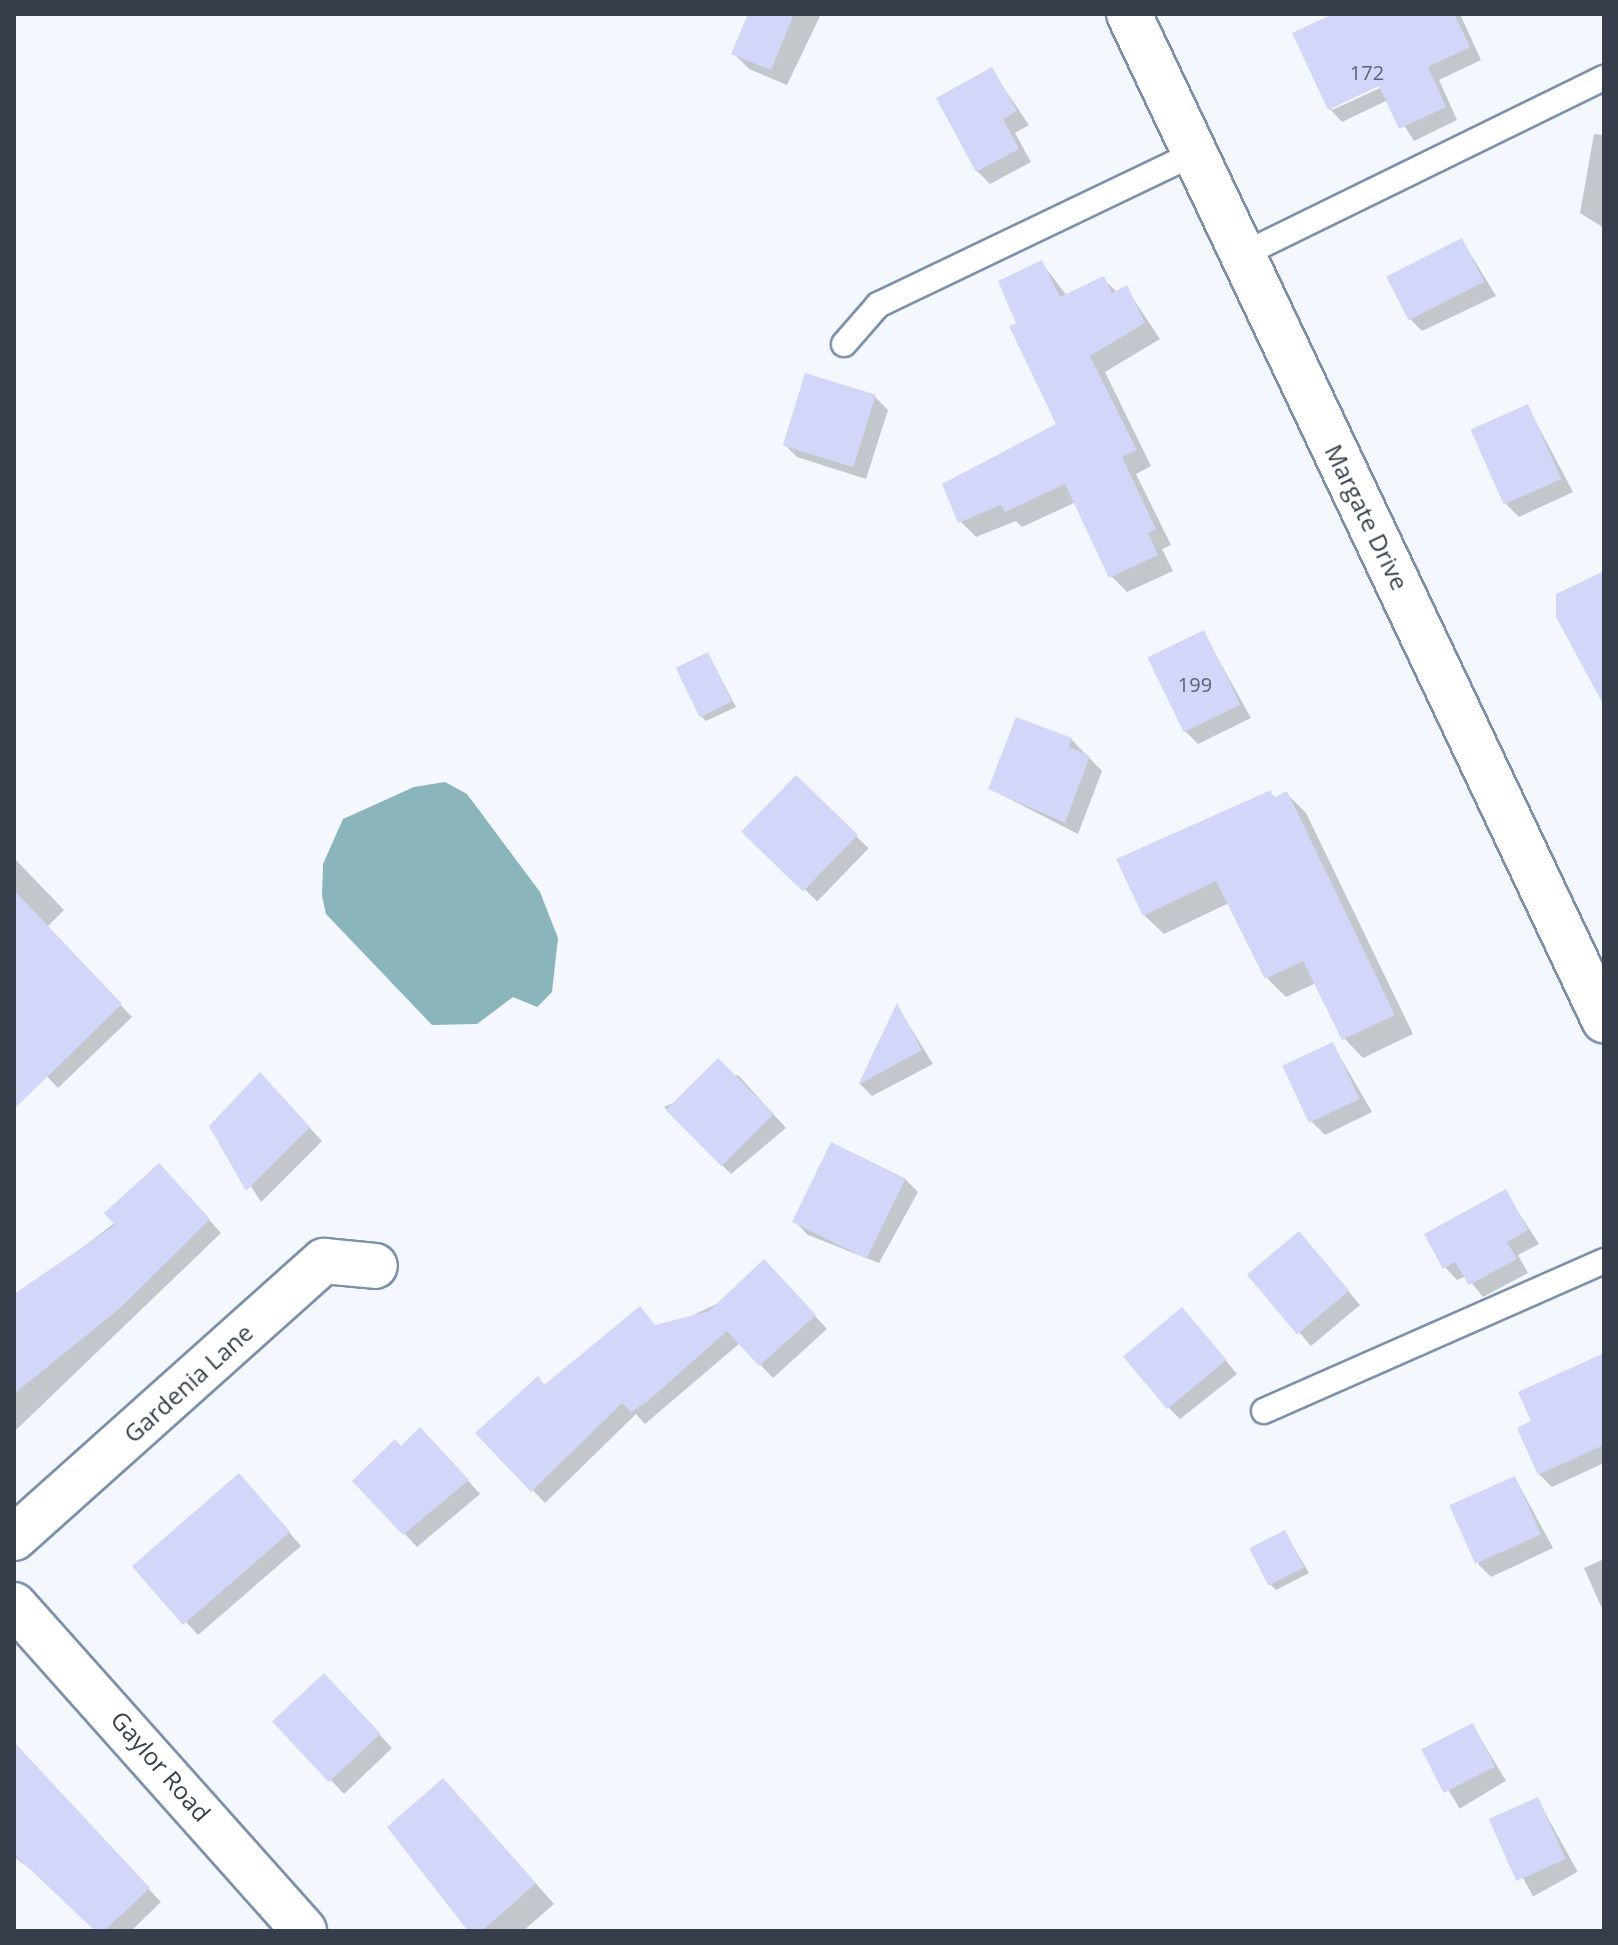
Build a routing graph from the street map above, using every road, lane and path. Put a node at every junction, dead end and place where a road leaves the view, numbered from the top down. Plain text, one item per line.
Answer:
1 (1129, 14) edge
2 (1604, 78) edge
3 (1195, 153) junction
4 (1242, 255) junction
5 (844, 344) dead end
6 (1604, 1020) edge
7 (1604, 1261) edge
8 (375, 1266) dead end
9 (1264, 1411) dead end
10 (14, 1538) edge
11 (14, 1605) edge
12 (304, 1931) edge

1 - 3 street, Margate Drive
2 - 4 lane
3 - 4 street, Margate Drive
3 - 5 lane
4 - 6 street, Margate Drive
7 - 9 lane
8 - 10 street, Gardenia Lane
11 - 12 street, Gaylor Road

